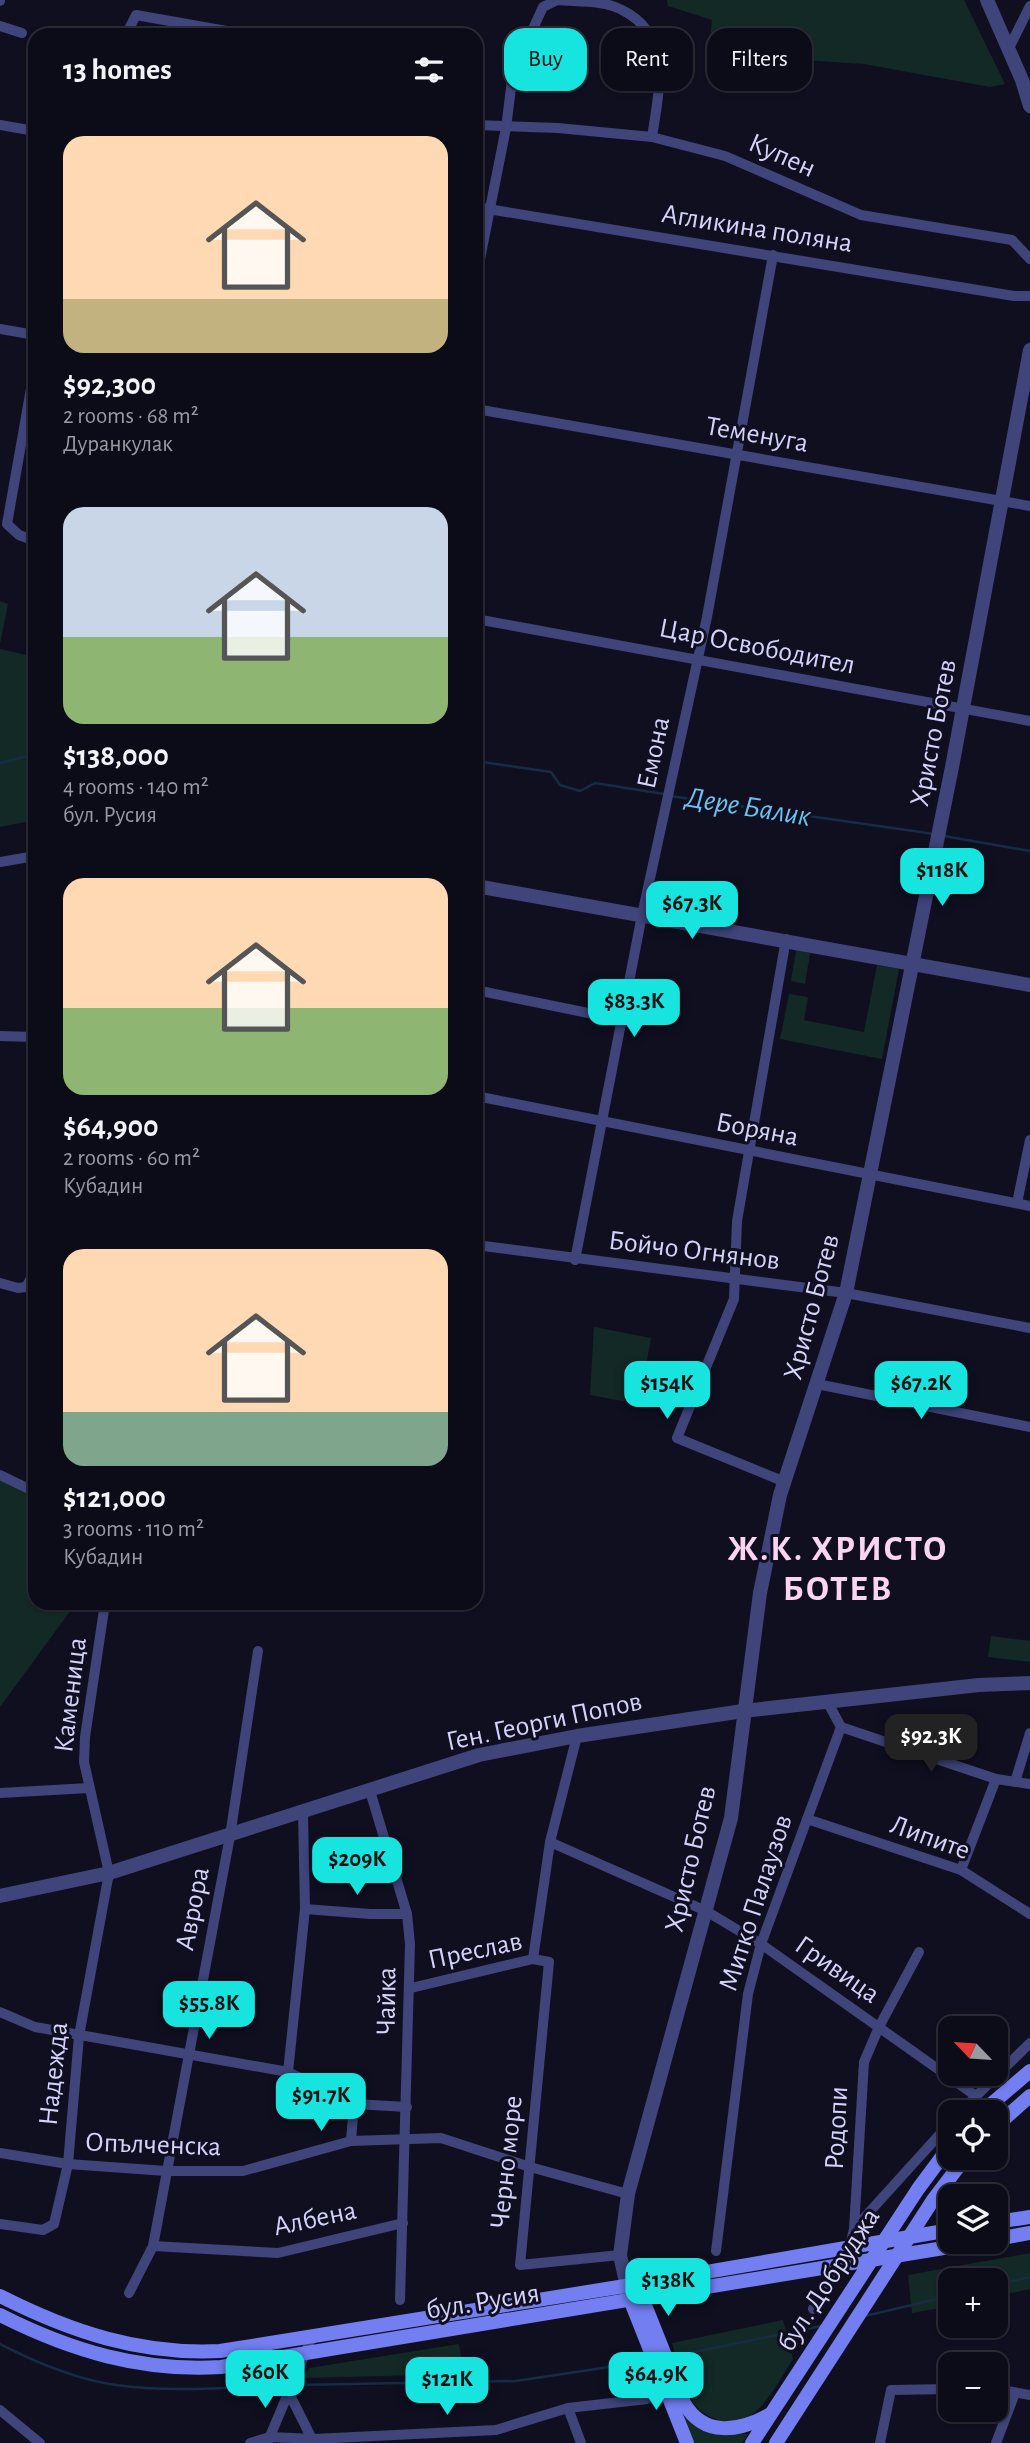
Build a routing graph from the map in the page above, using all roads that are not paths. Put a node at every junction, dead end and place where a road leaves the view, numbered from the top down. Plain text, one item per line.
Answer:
1 (557, 0) edge
2 (987, 0) edge
3 (1030, 6) edge
4 (0, 26) edge
5 (130, 28) edge
6 (209, 28) edge
7 (22, 33) dead end
8 (1009, 48) junction
9 (1030, 106) edge
10 (0, 125) edge
11 (483, 126) edge
12 (506, 128) junction
13 (28, 130) edge
14 (652, 137) junction
15 (483, 208) edge
16 (489, 209) junction
17 (483, 241) edge
18 (773, 255) junction
19 (1030, 259) edge
20 (1030, 296) edge
21 (0, 329) edge
22 (28, 334) edge
23 (1030, 350) edge
24 (28, 406) edge
25 (483, 409) edge
26 (737, 455) junction
27 (1004, 501) junction
28 (1030, 506) edge
29 (28, 538) edge
30 (483, 620) edge
31 (697, 660) junction
32 (964, 708) junction
33 (1030, 721) edge
34 (28, 857) edge
35 (0, 862) edge
36 (483, 887) edge
37 (642, 915) junction
38 (786, 939) junction
39 (914, 963) junction
40 (1030, 985) edge
41 (483, 991) edge
42 (622, 1020) junction
43 (0, 1036) edge
44 (28, 1037) edge
45 (483, 1097) edge
46 (602, 1122) junction
47 (1030, 1140) edge
48 (750, 1152) junction
49 (869, 1175) junction
50 (1017, 1203) junction
51 (1030, 1206) edge
52 (483, 1246) edge
53 (575, 1260) junction
54 (735, 1279) junction
55 (0, 1283) edge
56 (28, 1283) edge
57 (846, 1293) junction
58 (1030, 1328) edge
59 (817, 1384) junction
60 (1030, 1427) edge
61 (0, 1475) edge
62 (785, 1482) junction
63 (28, 1489) edge
64 (104, 1610) edge
65 (258, 1651) dead end
66 (1030, 1683) edge
67 (828, 1703) junction
68 (743, 1711) junction
69 (841, 1727) junction
70 (1030, 1733) edge
71 (576, 1736) junction
72 (996, 1779) junction
73 (1015, 1782) junction
74 (1030, 1784) edge
75 (89, 1788) junction
76 (370, 1791) junction
77 (0, 1793) edge
78 (303, 1813) junction
79 (807, 1819) junction
80 (230, 1836) junction
81 (550, 1842) junction
82 (961, 1870) junction
83 (109, 1873) junction
84 (0, 1896) edge
85 (305, 1909) junction
86 (706, 1911) junction
87 (407, 1913) junction
88 (1030, 1914) edge
89 (761, 1944) junction
90 (919, 1952) dead end
91 (533, 1959) junction
92 (549, 1962) joint
93 (411, 1988) junction
94 (0, 2012) edge
95 (878, 2026) junction
96 (79, 2036) junction
97 (1030, 2043) edge
98 (188, 2053) junction
99 (1030, 2071) edge
100 (288, 2072) junction
101 (976, 2096) junction
102 (1030, 2096) edge
103 (972, 2100) edge
104 (996, 2100) edge
105 (354, 2104) junction
106 (407, 2107) junction
107 (1008, 2115) edge
108 (938, 2136) edge
109 (407, 2140) junction
110 (351, 2141) junction
111 (0, 2153) edge
112 (938, 2162) edge
113 (68, 2164) junction
114 (530, 2167) junction
115 (956, 2170) edge
116 (166, 2171) junction
117 (628, 2194) junction
118 (1030, 2217) edge
119 (1008, 2220) edge
120 (403, 2223) junction
121 (0, 2224) edge
122 (855, 2229) junction
123 (938, 2232) edge
124 (1030, 2233) edge
125 (1008, 2237) edge
126 (153, 2246) junction
127 (850, 2246) junction
128 (938, 2249) edge
129 (716, 2251) dead end
130 (621, 2262) junction
131 (840, 2265) junction
132 (631, 2285) junction
133 (129, 2293) dead end
134 (0, 2296) edge
135 (664, 2296) junction
136 (400, 2300) dead end
137 (637, 2301) junction
138 (813, 2309) dead end
139 (0, 2315) edge
140 (654, 2330) junction
141 (312, 2337) junction
142 (656, 2350) junction
143 (306, 2356) junction
144 (663, 2368) junction
145 (292, 2387) junction
146 (938, 2389) edge
147 (1008, 2390) edge
148 (1015, 2393) junction
149 (1030, 2395) edge
150 (647, 2399) dead end
151 (568, 2408) junction
152 (0, 2410) edge
153 (770, 2415) junction
154 (496, 2430) junction
155 (409, 2439) edge
156 (269, 2440) edge
157 (314, 2441) edge
158 (40, 2443) edge
159 (250, 2443) edge
160 (499, 2443) edge
161 (581, 2443) edge
162 (687, 2443) edge
163 (752, 2443) edge
164 (776, 2443) edge
165 (880, 2443) edge
166 (996, 2443) edge

1 - 12 street
1 - 14 street
2 - 8 street
3 - 8 street
4 - 7 street
5 - 6 street
8 - 9 street
10 - 13 street
11 - 12 street, Купен
12 - 14 street, Купен
12 - 16 street
14 - 19 street, Купен
15 - 16 street, Агликина поляна
16 - 17 street
16 - 18 street, Агликина поляна
18 - 20 street, Агликина поляна
18 - 26 street, Емона
21 - 22 street
23 - 27 street, Христо Ботев
24 - 29 street
25 - 26 street, Теменуга
26 - 27 street, Теменуга
26 - 31 street, Емона
27 - 28 street, Теменуга
27 - 32 street, Христо Ботев
30 - 31 street, Цар Освободител
31 - 32 street, Цар Освободител
31 - 37 street, Емона
32 - 33 street, Цар Освободител
32 - 39 street, Христо Ботев
34 - 35 street
36 - 37 street
37 - 38 street
37 - 42 street, Емона
38 - 39 street
38 - 48 street
39 - 40 street
39 - 49 street, Христо Ботев
41 - 42 street
42 - 46 street, Емона
43 - 44 street
45 - 46 street, Боряна
46 - 48 street, Боряна
46 - 53 street, Емона
47 - 50 street
48 - 49 street, Боряна
48 - 54 street
49 - 50 street, Боряна
49 - 57 street, Христо Ботев
50 - 51 street, Боряна
52 - 53 street, Бойчо Огнянов
53 - 54 street, Бойчо Огнянов
54 - 57 street, Бойчо Огнянов
54 - 62 street
55 - 56 street
57 - 58 street, Бойчо Огнянов
57 - 59 street, Христо Ботев
59 - 60 street
59 - 62 street, Христо Ботев
61 - 63 street
62 - 68 street, Христо Ботев
64 - 75 street, Каменица
65 - 80 street, Аврора
66 - 67 street, Ген. Георги Попов
67 - 68 street, Ген. Георги Попов
67 - 69 street
68 - 71 street, Ген. Георги Попов
68 - 86 street, Христо Ботев
69 - 72 street
69 - 79 street, Митко Палаузов
70 - 73 street
71 - 76 street, Ген. Георги Попов
71 - 81 street
72 - 73 street
72 - 82 street
73 - 74 street
75 - 77 street
75 - 83 street, Каменица
76 - 78 street, Ген. Георги Попов
76 - 87 street, Чайка
78 - 80 street, Ген. Георги Попов
78 - 85 street
79 - 82 street, Липите
79 - 89 street, Митко Палаузов
80 - 83 street, Ген. Георги Попов
80 - 98 street, Аврора
81 - 86 street, Гривица
81 - 91 street
82 - 88 street, Липите
83 - 84 street, Ген. Георги Попов
83 - 96 street, Надежда
85 - 87 street
85 - 100 street
86 - 89 street, Гривица
86 - 117 street, Христо Ботев
87 - 93 street, Чайка
89 - 95 street, Гривица
89 - 129 street, Митко Палаузов
90 - 95 street, Родопи
91 - 92 street, Преслав
91 - 93 street, Преслав
92 - 114 street, Черно море
93 - 106 street, Чайка
94 - 96 street
95 - 101 street, Гривица
95 - 122 street, Родопи
96 - 98 street
96 - 113 street, Надежда
97 - 101 street
98 - 100 street
98 - 116 street, Аврора
99 - 104 main road
100 - 105 street
101 - 103 street
102 - 107 main road
105 - 106 street
105 - 110 street
106 - 109 street, Чайка
108 - 122 street
109 - 110 street, Опълченска
109 - 114 street, Опълченска
109 - 120 street, Чайка
110 - 116 street, Опълченска
111 - 113 street, Опълченска
112 - 153 main road, бул. Добруджа
113 - 116 street, Опълченска
113 - 121 street, Надежда
114 - 117 street, Опълченска
114 - 130 street, Черно море
115 - 164 main road, бул. Добруджа
116 - 126 street, Аврора
117 - 130 street, Христо Ботев
118 - 119 main road
120 - 126 street, Албена
120 - 136 street, Чайка
122 - 127 street, Родопи
123 - 127 main road, бул. Русия
124 - 125 main road
126 - 133 street, Аврора
127 - 131 street, Родопи
127 - 132 main road, бул. Русия
128 - 131 main road, бул. Русия
130 - 132 street
131 - 135 main road, бул. Русия
131 - 138 street, Родопи
132 - 137 street
132 - 141 main road, бул. Русия
134 - 141 main road, бул. Русия
135 - 137 main road, бул. Русия
135 - 140 main road
137 - 140 main road
137 - 142 main road
137 - 143 main road, бул. Русия
139 - 143 main road, бул. Русия
140 - 142 main road
141 - 143 street
142 - 144 main road
143 - 145 street
144 - 153 main road
144 - 162 main road
145 - 156 street
145 - 157 street
146 - 165 street
147 - 148 street
148 - 149 street
148 - 166 street
150 - 151 street
151 - 154 street
151 - 161 street
152 - 158 street
153 - 163 main road, бул. Добруджа
154 - 155 street
154 - 160 street
155 - 157 street
156 - 157 street
156 - 159 street

